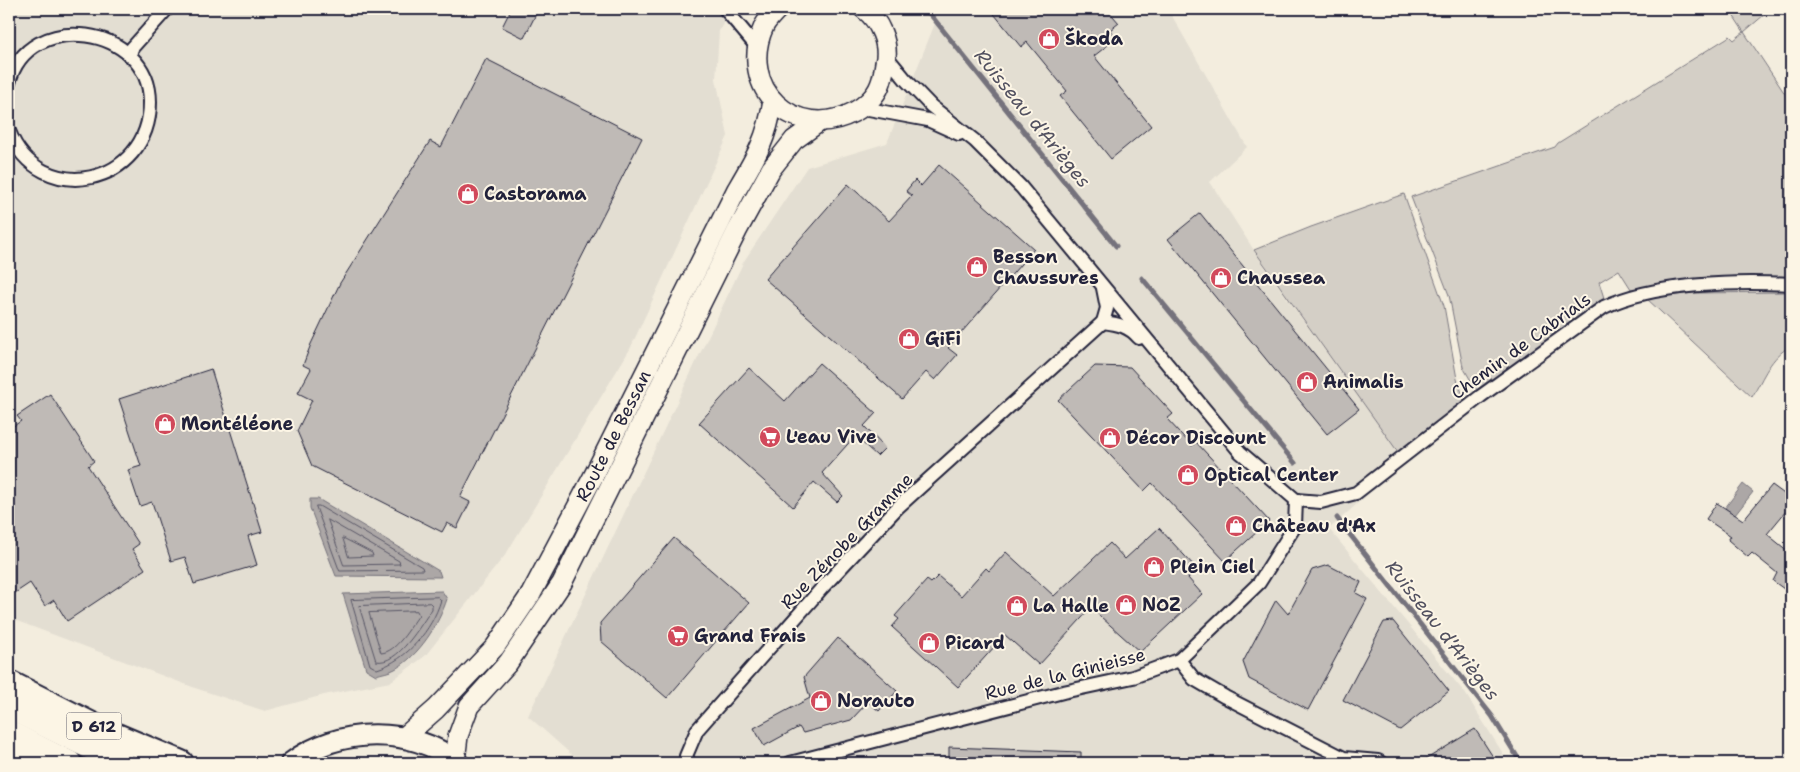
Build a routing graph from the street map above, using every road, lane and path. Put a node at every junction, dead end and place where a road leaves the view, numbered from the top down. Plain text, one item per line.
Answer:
1 (167, 9) edge
2 (725, 9) edge
3 (778, 9) edge
4 (869, 11) edge
5 (757, 47) junction
6 (130, 55) junction
7 (887, 57) junction
8 (9, 83) edge
9 (773, 101) junction
10 (863, 108) junction
11 (820, 122) junction
12 (9, 131) edge
13 (975, 141) junction
14 (1791, 284) edge
15 (1103, 285) junction
16 (1103, 322) junction
17 (1198, 402) junction
18 (1296, 500) junction
19 (1179, 660) junction
20 (9, 682) edge
21 (9, 707) edge
22 (9, 733) edge
23 (403, 738) junction
24 (9, 757) edge
25 (456, 762) edge
26 (1379, 762) edge
27 (21, 763) edge
28 (69, 763) edge
29 (123, 763) edge
30 (181, 763) edge
31 (291, 763) edge
32 (689, 763) edge
33 (790, 763) edge

1 - 6 street
2 - 5 street
3 - 5 street
4 - 7 street
5 - 9 street
6 - 8 street
6 - 12 street
7 - 10 street
7 - 13 street
9 - 11 street
9 - 23 street, Route de Bessan
10 - 11 street
10 - 13 street
11 - 25 street, Route de Bessan
13 - 15 street
14 - 18 street, Chemin de Cabrials
15 - 16 street
15 - 17 street
16 - 17 street
16 - 32 street, Rue Zénobe Gramme
17 - 18 street
18 - 19 street, Rue de la Ginieisse
19 - 26 street
19 - 33 street, Rue de la Ginieisse
20 - 30 highway, D 612
21 - 29 highway, D 612
22 - 28 highway, D 612
23 - 25 main road
23 - 31 main road
24 - 27 highway

